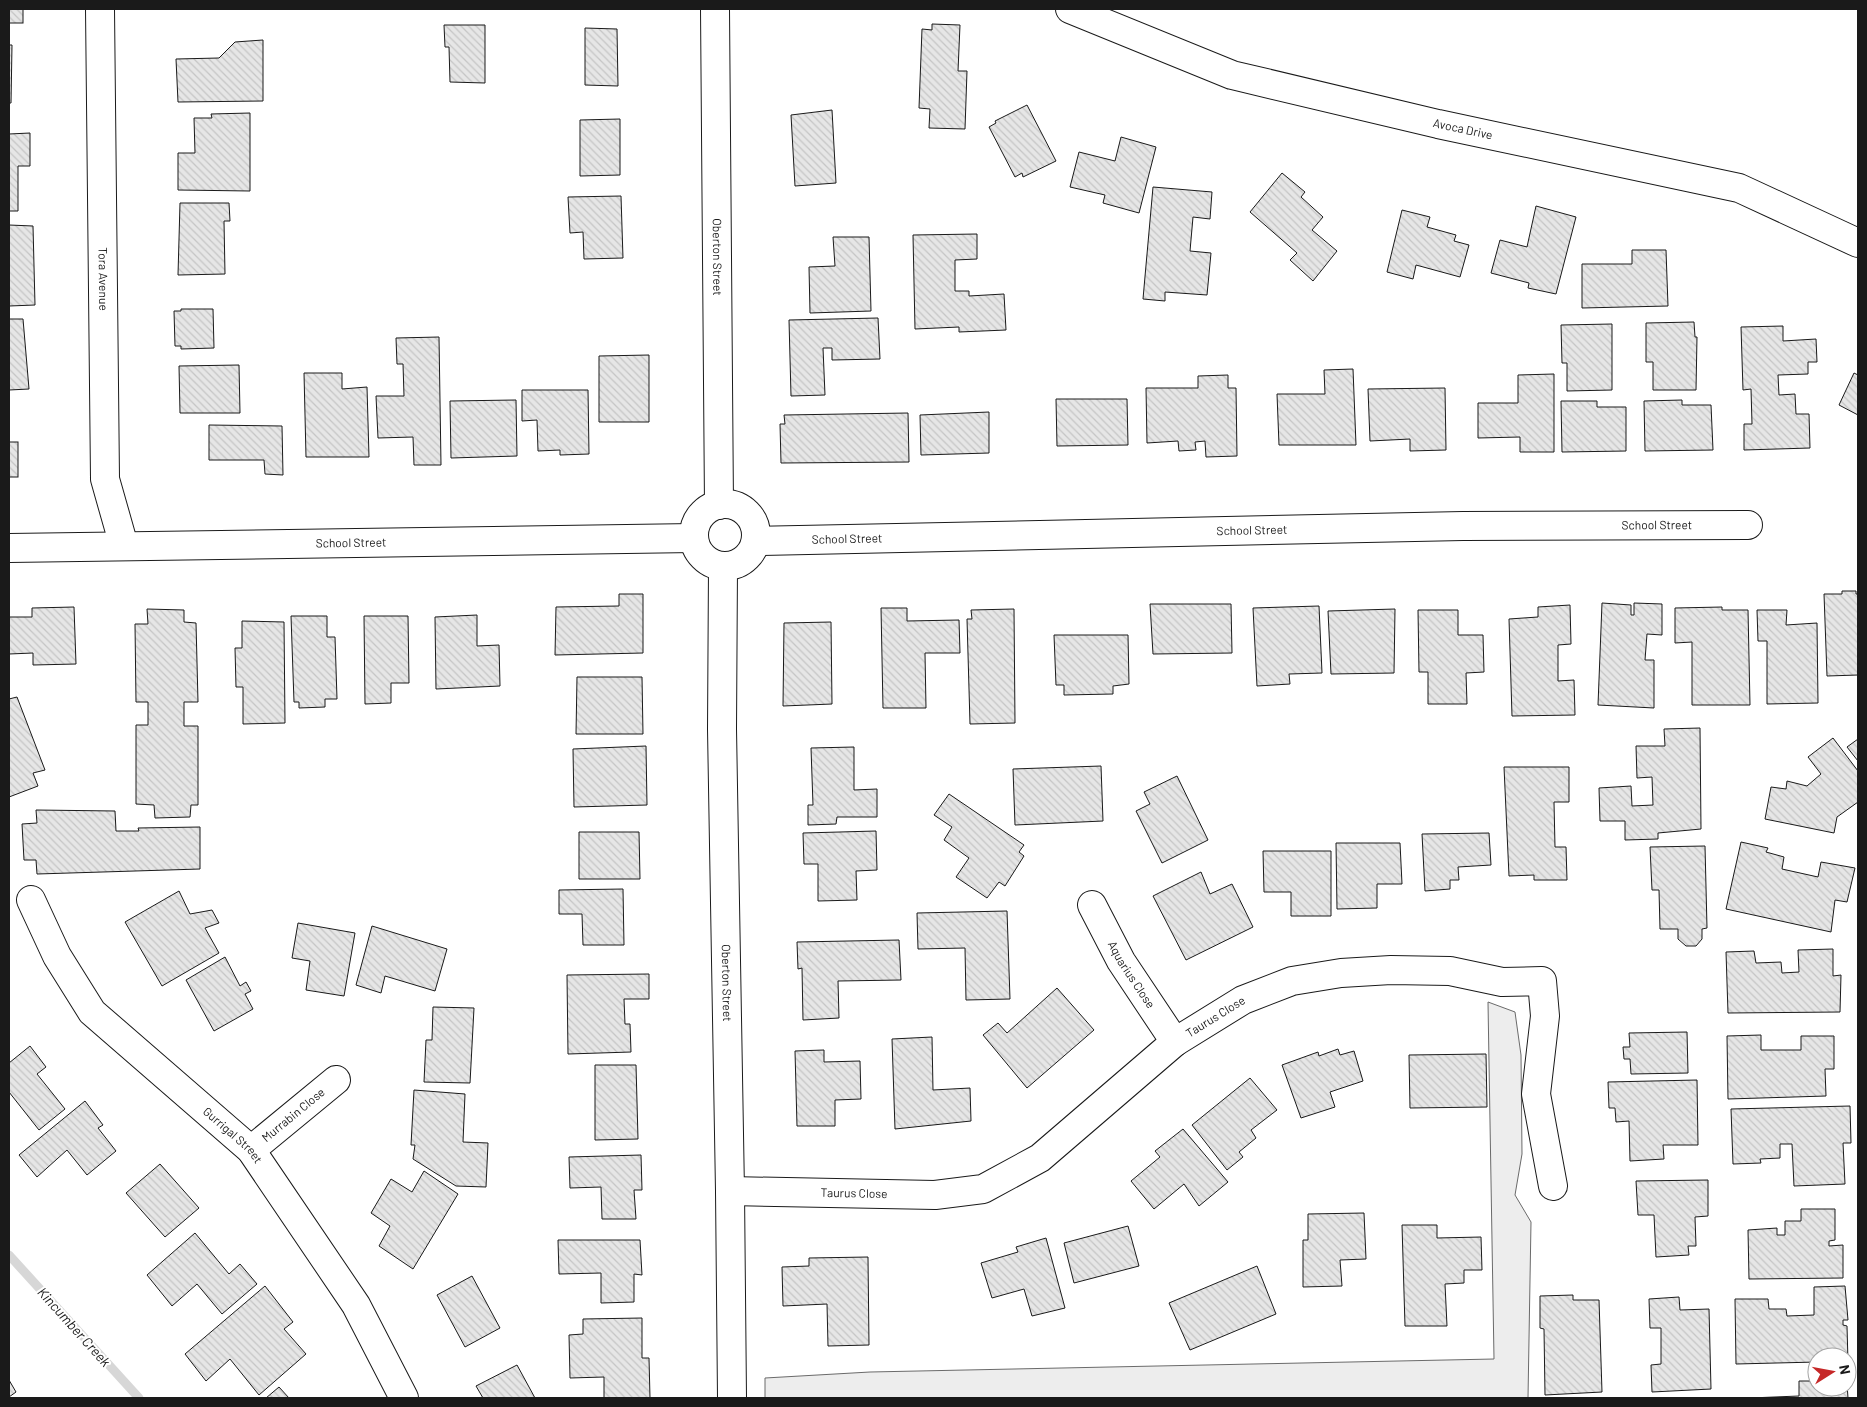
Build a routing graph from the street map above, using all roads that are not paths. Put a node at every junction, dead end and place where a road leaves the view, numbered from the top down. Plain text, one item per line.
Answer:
1 (100, 9) edge
2 (715, 9) edge
3 (1070, 9) edge
4 (1858, 243) edge
5 (719, 505) junction
6 (1748, 525) dead end
7 (694, 538) junction
8 (756, 541) junction
9 (124, 546) junction
10 (9, 548) edge
11 (723, 567) junction
12 (31, 900) dead end
13 (1092, 905) dead end
14 (1175, 1042) junction
15 (336, 1080) dead end
16 (251, 1150) junction
17 (1553, 1186) dead end
18 (730, 1191) junction
19 (404, 1398) edge
20 (732, 1398) edge

1 - 9 street, Tora Avenue
2 - 5 street, Oberton Street
3 - 4 street, Avoca Drive
5 - 7 street
5 - 8 street
6 - 8 street, School Street
7 - 9 street, School Street
7 - 11 street
8 - 11 street
9 - 10 street, School Street
11 - 18 street, Oberton Street
12 - 16 street, Gurrigal Street
13 - 14 street, Aquarius Close
14 - 17 street, Taurus Close
14 - 18 street, Taurus Close
15 - 16 street, Murrabin Close
16 - 19 street, Gurrigal Street
18 - 20 street, Oberton Street

